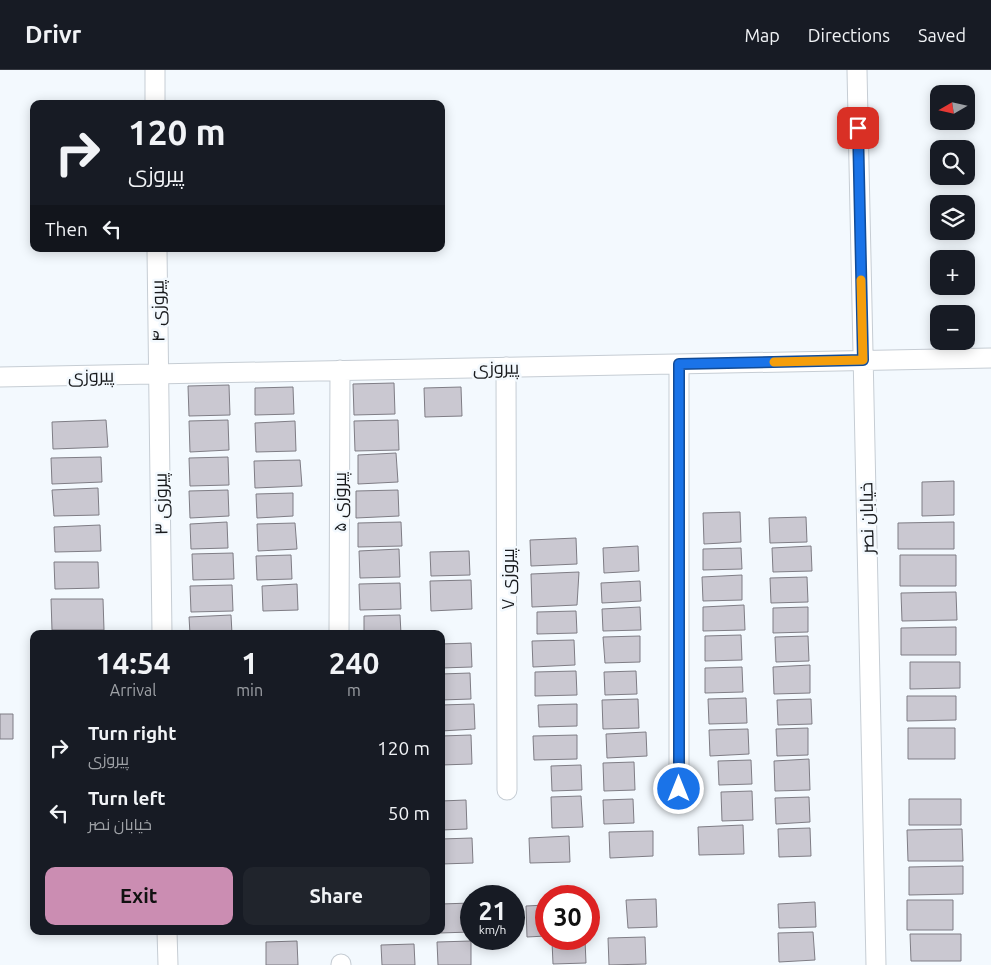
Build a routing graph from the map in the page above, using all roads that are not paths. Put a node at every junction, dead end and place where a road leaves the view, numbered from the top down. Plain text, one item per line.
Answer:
1 (155, 70) edge
2 (857, 70) edge
3 (155, 100) edge
4 (157, 252) edge
5 (991, 358) edge
6 (863, 360) junction
7 (679, 364) junction
8 (506, 367) junction
9 (340, 370) junction
10 (158, 374) junction
11 (0, 377) edge
12 (162, 630) edge
13 (339, 630) edge
14 (679, 789) dead end
15 (507, 790) dead end
16 (167, 935) edge
17 (168, 965) edge
18 (876, 965) edge

1 - 3 street
2 - 6 street, خیابان نصر
4 - 10 street, پیروزی ۴
5 - 6 street, پیروزی
6 - 7 street, پیروزی
6 - 18 street, خیابان نصر
7 - 8 street, پیروزی
7 - 14 street
8 - 9 street, پیروزی
8 - 15 street, پیروزی ۷
9 - 10 street, پیروزی
9 - 13 street, پیروزی ۵
10 - 11 street, پیروزی
10 - 12 street, پیروزی ۳
16 - 17 street

